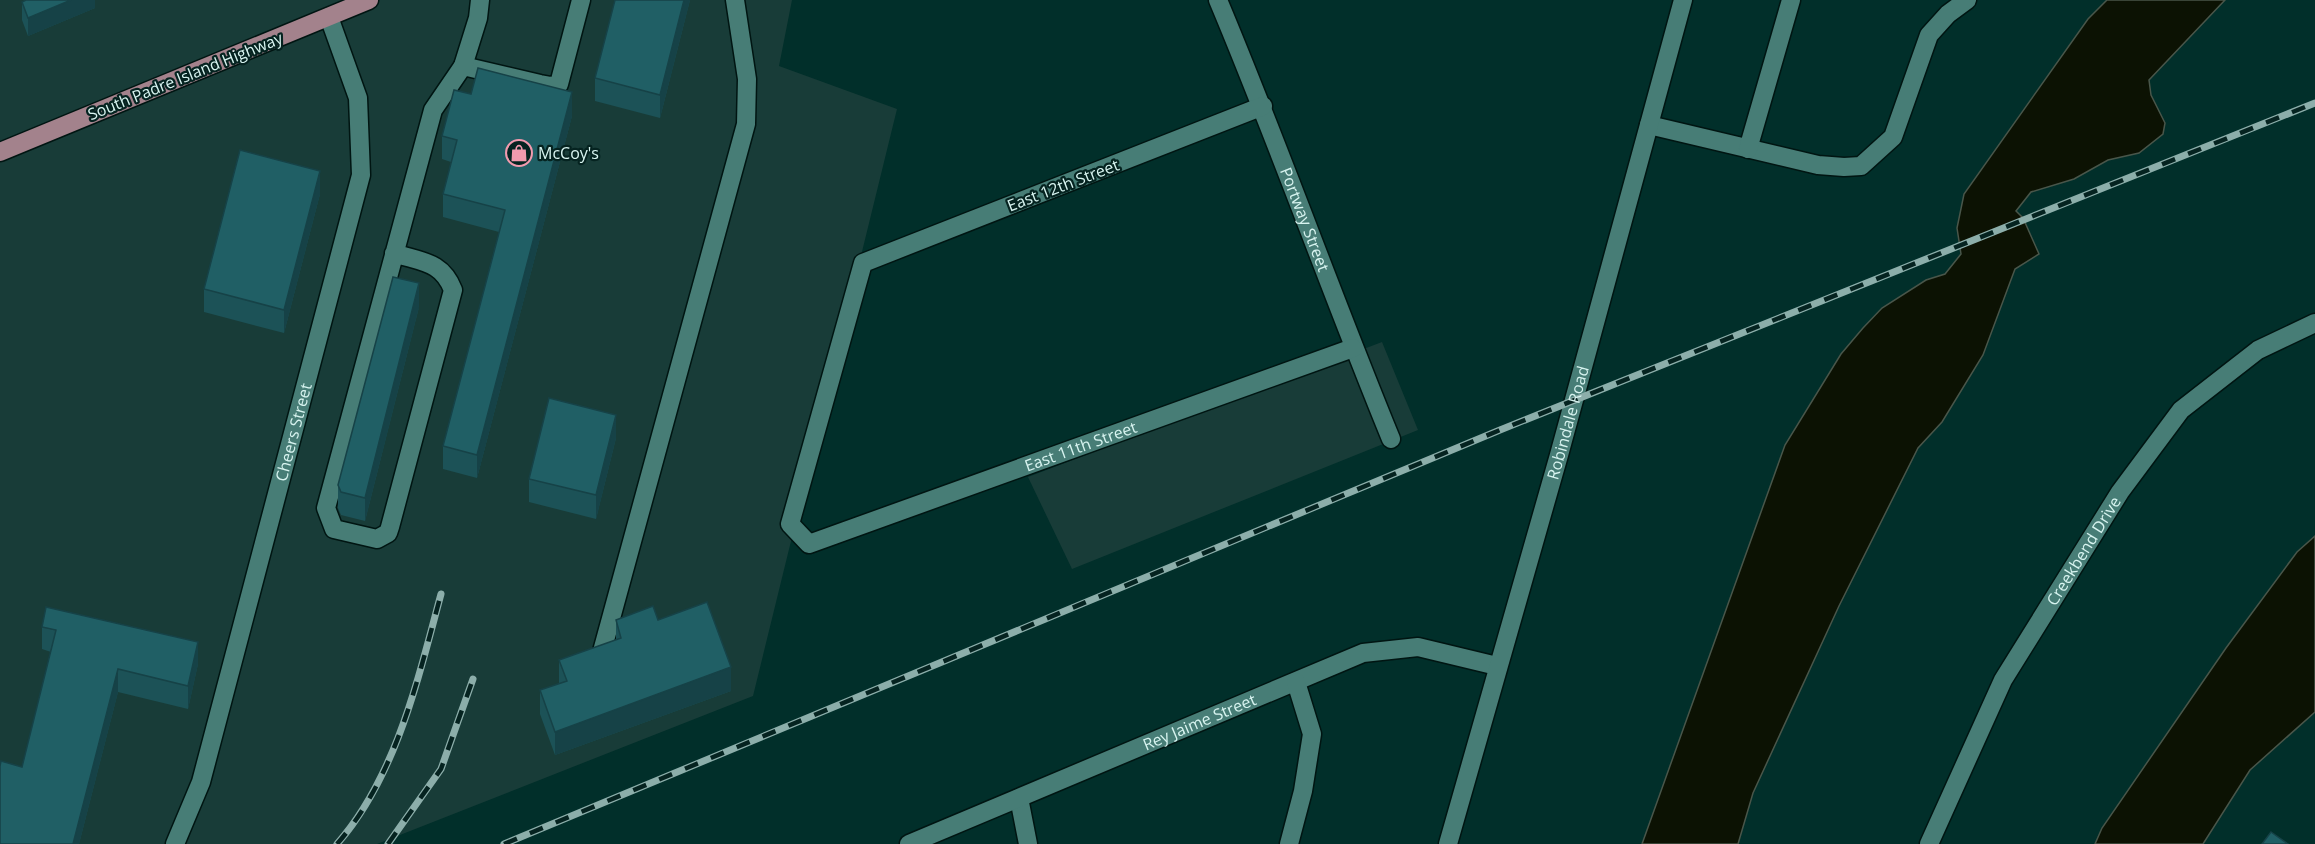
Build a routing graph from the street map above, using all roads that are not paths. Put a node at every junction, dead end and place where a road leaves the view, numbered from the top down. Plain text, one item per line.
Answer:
1 (369, 0) edge
2 (480, 0) edge
3 (581, 0) edge
4 (735, 0) edge
5 (1218, 0) edge
6 (1683, 0) edge
7 (1791, 0) edge
8 (1946, 0) edge
9 (1967, 0) edge
10 (329, 17) junction
11 (1941, 22) junction
12 (463, 66) junction
13 (1263, 106) junction
14 (1649, 125) junction
15 (1749, 149) junction
16 (0, 152) edge
17 (394, 253) junction
18 (2315, 323) edge
19 (1353, 348) junction
20 (1390, 439) dead end
21 (809, 544) joint
22 (601, 655) edge
23 (1497, 666) junction
24 (1296, 682) junction
25 (1019, 798) junction
26 (175, 844) edge
27 (909, 844) edge
28 (1028, 844) edge
29 (1289, 844) edge
30 (1448, 844) edge
31 (1929, 844) edge

1 - 10 main road, South Padre Island Highway
2 - 12 street
3 - 12 street
4 - 22 street
5 - 13 street, Portway Street
6 - 14 street, Robindale Road
7 - 15 street
8 - 11 street
9 - 11 street
10 - 16 main road, South Padre Island Highway
10 - 26 street, Cheers Street
11 - 15 street
12 - 17 street
13 - 19 street, Portway Street
13 - 21 street, East 12th Street
14 - 15 street
14 - 23 street, Robindale Road
17 - 17 street
18 - 31 street, Creekbend Drive
19 - 20 street, Portway Street
19 - 21 street, East 11th Street
23 - 24 street, Rey Jaime Street
23 - 30 street, Robindale Road
24 - 25 street, Rey Jaime Street
24 - 29 street
25 - 27 street, Rey Jaime Street
25 - 28 street

